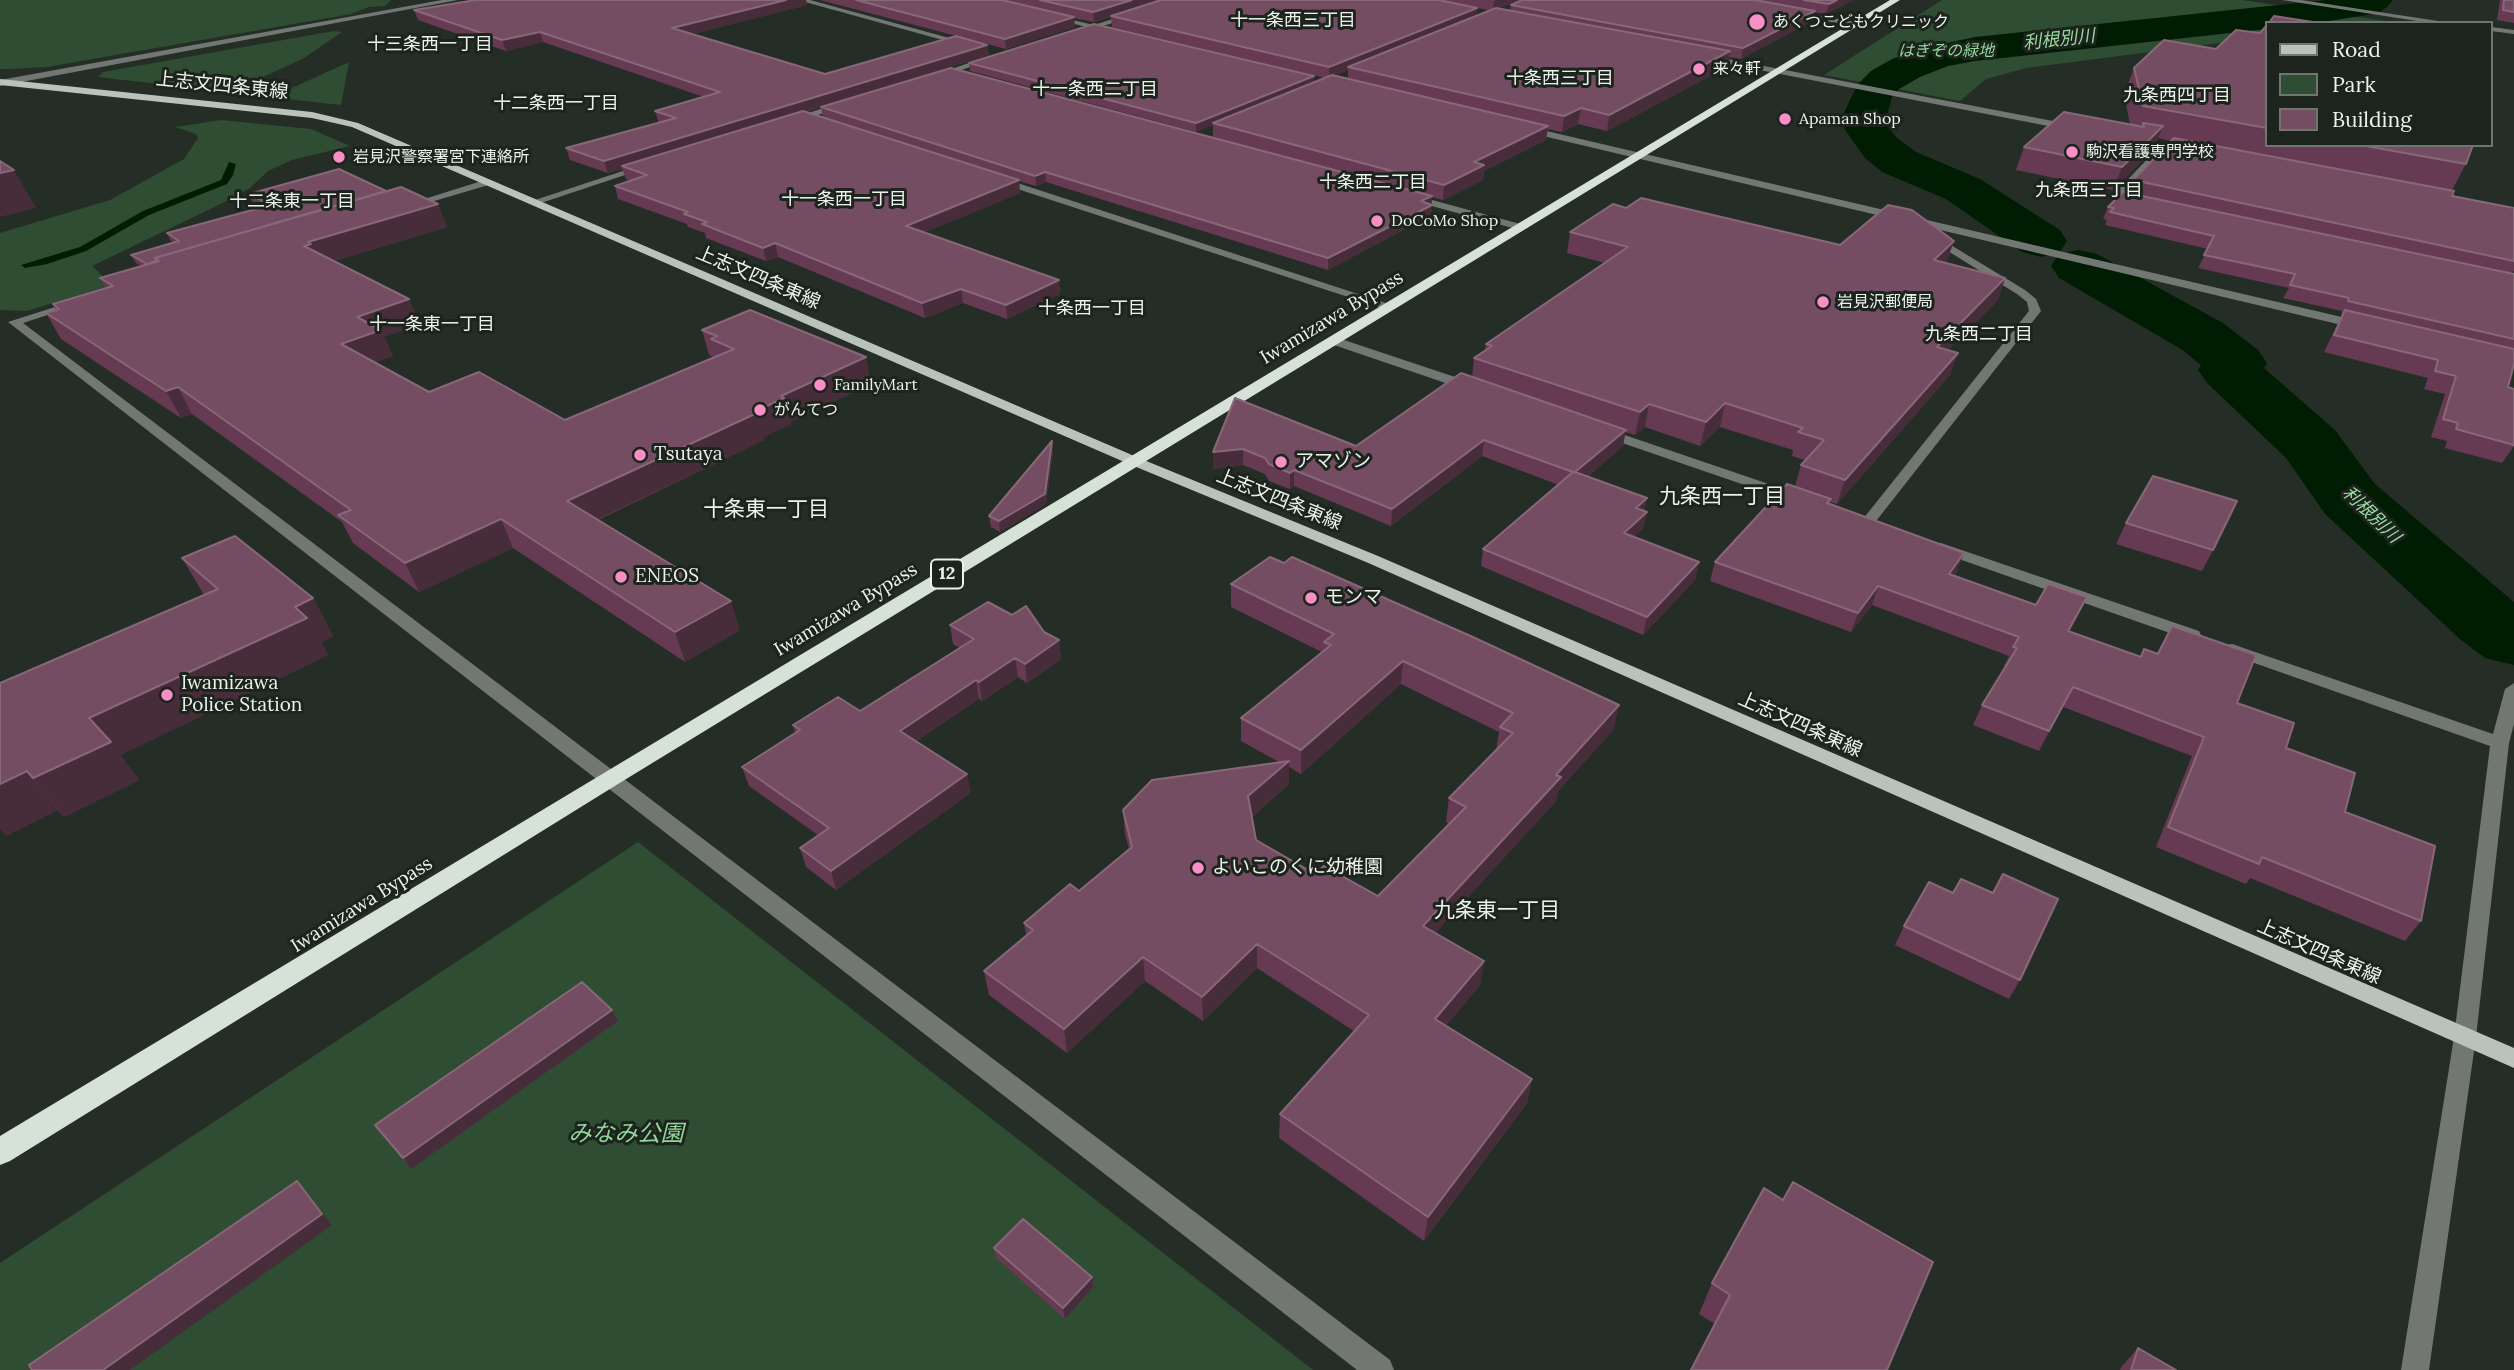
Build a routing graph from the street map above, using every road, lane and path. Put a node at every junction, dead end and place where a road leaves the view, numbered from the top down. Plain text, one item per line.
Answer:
1 (454, 0) edge
2 (802, 0) edge
3 (1179, 0) edge
4 (1896, 0) edge
5 (2286, 0) edge
6 (422, 3) edge
7 (1787, 12) edge
8 (1043, 15) edge
9 (2435, 21) edge
10 (1856, 24) junction
11 (1094, 27) junction
12 (2493, 29) edge
13 (2514, 32) edge
14 (1121, 33) edge
15 (1069, 34) edge
16 (979, 47) edge
17 (992, 51) edge
18 (1692, 54) edge
19 (1777, 70) junction
20 (951, 71) junction
21 (976, 78) edge
22 (924, 79) edge
23 (2, 82) edge
24 (859, 100) edge
25 (803, 117) junction
26 (778, 125) edge
27 (830, 125) edge
28 (1519, 127) edge
29 (2090, 131) edge
30 (2115, 136) edge
31 (2166, 145) junction
32 (2206, 153) edge
33 (1638, 156) junction
34 (650, 166) edge
35 (987, 176) edge
36 (488, 182) junction
37 (1399, 194) edge
38 (534, 202) junction
39 (2155, 206) edge
40 (393, 210) edge
41 (1908, 221) junction
42 (1520, 227) junction
43 (92, 299) edge
44 (1392, 307) junction
45 (2380, 330) edge
46 (1335, 341) junction
47 (1488, 393) edge
48 (1593, 428) edge
49 (1134, 461) junction
50 (1816, 504) edge
51 (1868, 522) edge
52 (1921, 540) edge
53 (2513, 695) edge
54 (2500, 743) junction
55 (610, 778) junction
56 (2465, 1037) junction
57 (2514, 1058) edge
58 (0, 1152) edge
59 (1380, 1370) edge
60 (2415, 1370) edge

1 - 6 street
2 - 16 street
3 - 11 street
4 - 10 highway, Iwamizawa Bypass / 12
5 - 9 street
6 - 23 street
7 - 10 street
8 - 11 street
10 - 19 highway, Iwamizawa Bypass / 12
11 - 14 street
11 - 15 street
12 - 13 street
17 - 20 street
18 - 19 street
19 - 29 street
19 - 33 highway, Iwamizawa Bypass / 12
20 - 21 street
20 - 22 street
23 - 36 main road, 上志文四条東線
24 - 25 street
25 - 26 street
25 - 27 street
28 - 33 street
30 - 31 street
31 - 32 street
31 - 39 street
33 - 41 street
33 - 42 highway, Iwamizawa Bypass / 12
34 - 38 street
35 - 44 street
36 - 38 main road, 上志文四条東線
36 - 40 street
37 - 42 street
38 - 49 main road, 上志文四条東線
41 - 45 street
41 - 51 street
42 - 44 highway, Iwamizawa Bypass / 12
43 - 55 street
44 - 46 highway, Iwamizawa Bypass / 12
46 - 47 street
46 - 49 highway, Iwamizawa Bypass / 12
48 - 50 street
49 - 55 highway, Iwamizawa Bypass / 12
49 - 56 main road, 上志文四条東線
52 - 54 street
53 - 54 street
54 - 56 street
55 - 58 highway, Iwamizawa Bypass / 12
55 - 59 street
56 - 57 main road, 上志文四条東線
56 - 60 street

